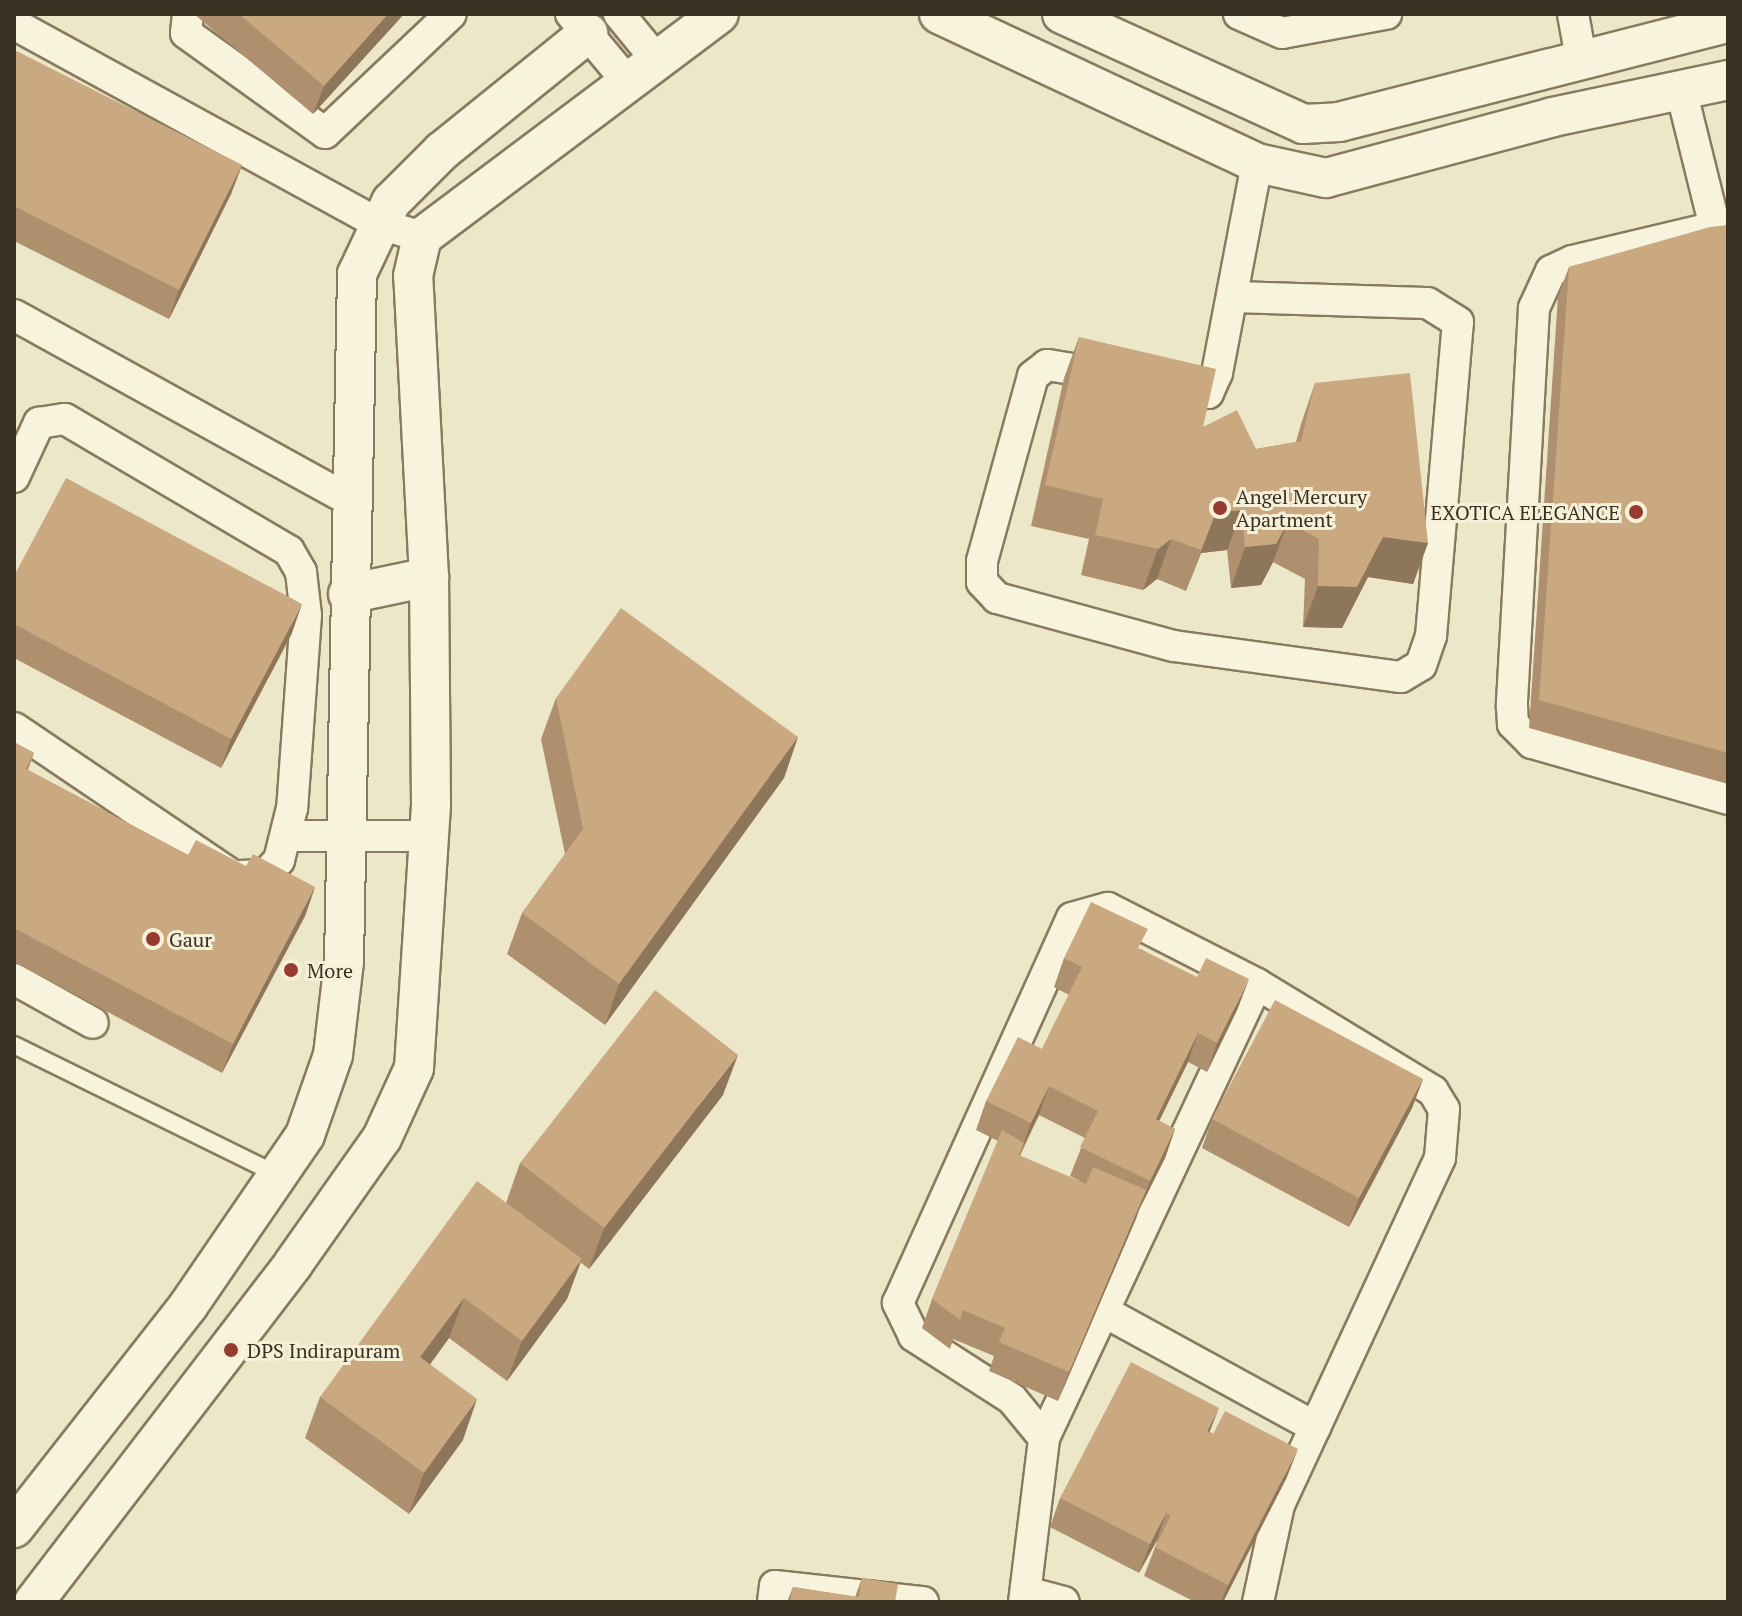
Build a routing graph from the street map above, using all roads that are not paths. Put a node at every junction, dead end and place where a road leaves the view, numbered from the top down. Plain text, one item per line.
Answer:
1 (188, 14) edge
2 (451, 14) edge
3 (719, 14) edge
4 (939, 14) edge
5 (1062, 14) edge
6 (1239, 14) edge
7 (1386, 14) edge
8 (1573, 14) edge
9 (598, 19) edge
10 (29, 23) edge
11 (1719, 26) edge
12 (1581, 58) junction
13 (641, 69) junction
14 (1726, 81) edge
15 (1681, 90) junction
16 (1257, 163) junction
17 (377, 223) junction
18 (422, 237) junction
19 (1233, 297) junction
20 (14, 315) edge
21 (14, 477) edge
22 (348, 499) junction
23 (429, 577) junction
24 (348, 594) junction
25 (14, 728) edge
26 (1728, 799) edge
27 (287, 836) junction
28 (428, 836) junction
29 (348, 837) junction
30 (14, 979) edge
31 (1257, 984) junction
32 (93, 1023) dead end
33 (14, 1045) edge
34 (281, 1176) junction
35 (1103, 1311) junction
36 (1315, 1427) junction
37 (1044, 1438) junction
38 (79, 1442) junction
39 (124, 1481) junction
40 (14, 1528) edge
41 (1025, 1597) edge
42 (34, 1602) edge
43 (773, 1602) edge
44 (923, 1602) edge
45 (1064, 1602) edge
46 (1258, 1602) edge

1 - 2 street
3 - 13 street
4 - 16 street
5 - 12 street
6 - 7 street
8 - 12 street
9 - 13 street
9 - 17 street
10 - 17 street
11 - 12 street
11 - 14 street
13 - 18 street
14 - 15 street
15 - 16 street
15 - 26 street
16 - 19 street
17 - 18 street
17 - 22 street
18 - 23 street
19 - 19 street
20 - 22 street
21 - 27 street
22 - 24 street
23 - 24 street
23 - 28 street
24 - 29 street
25 - 27 street
27 - 29 street
28 - 29 street
28 - 39 street
29 - 34 street
30 - 32 street
31 - 35 street
31 - 36 street
31 - 37 street
33 - 34 lane
34 - 38 street
35 - 36 street
35 - 37 street
36 - 46 street
37 - 41 street
38 - 39 street
38 - 40 street
39 - 42 street
41 - 45 street
43 - 44 street

